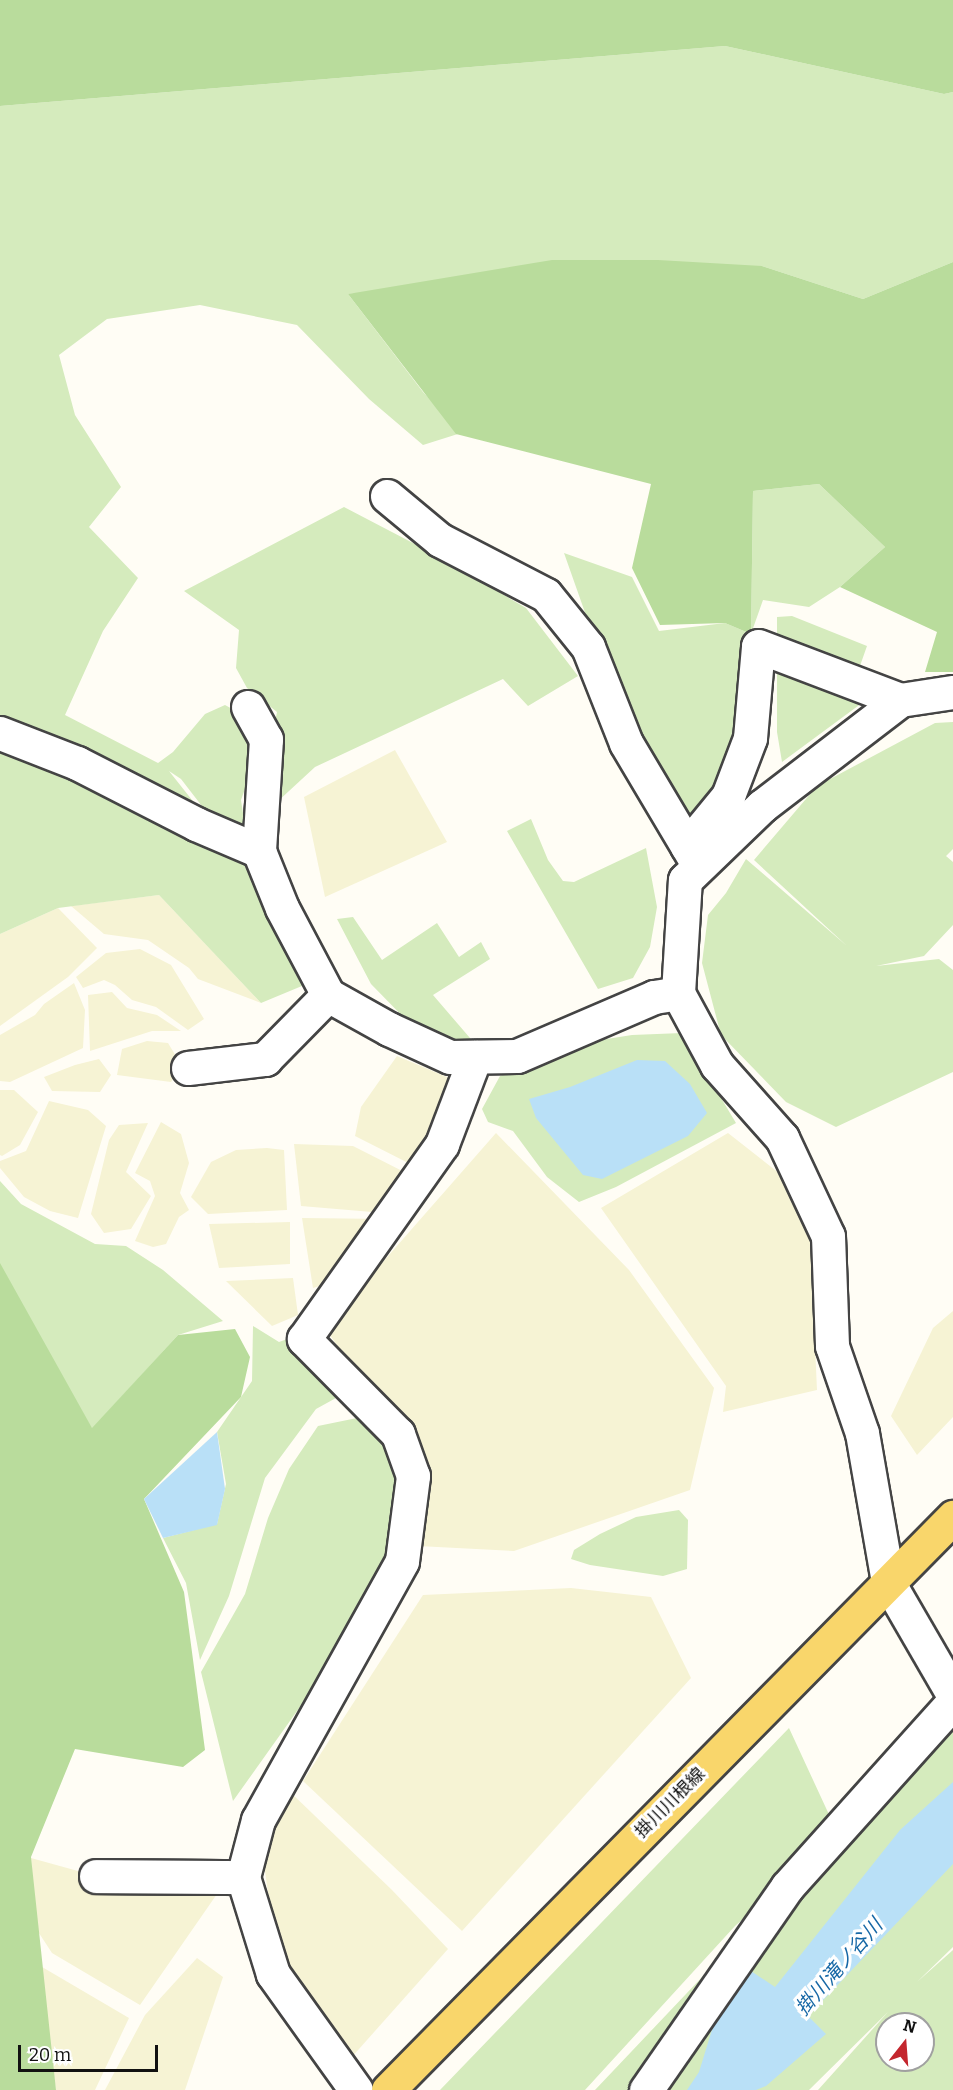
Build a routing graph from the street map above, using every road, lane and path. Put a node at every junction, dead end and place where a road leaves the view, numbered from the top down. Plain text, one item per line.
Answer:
1 (387, 496) dead end
2 (953, 692) edge
3 (900, 700) junction
4 (248, 707) dead end
5 (0, 733) edge
6 (259, 851) junction
7 (693, 856) junction
8 (678, 993) junction
9 (328, 995) junction
10 (475, 1057) junction
11 (188, 1068) dead end
12 (953, 1517) edge
13 (888, 1582) junction
14 (953, 1694) edge
15 (953, 1702) edge
16 (96, 1876) dead end
17 (243, 1877) junction
18 (390, 2089) edge
19 (356, 2090) edge
20 (646, 2090) edge

1 - 7 street
2 - 3 street
3 - 7 street
3 - 7 street
4 - 6 street
5 - 6 street
6 - 9 street
7 - 8 street
8 - 10 street
8 - 13 street
9 - 10 street
9 - 11 street
10 - 17 street
12 - 13 main road, 掛川川根線
13 - 14 street
13 - 18 main road, 掛川川根線
15 - 20 street
16 - 17 street
17 - 19 street

